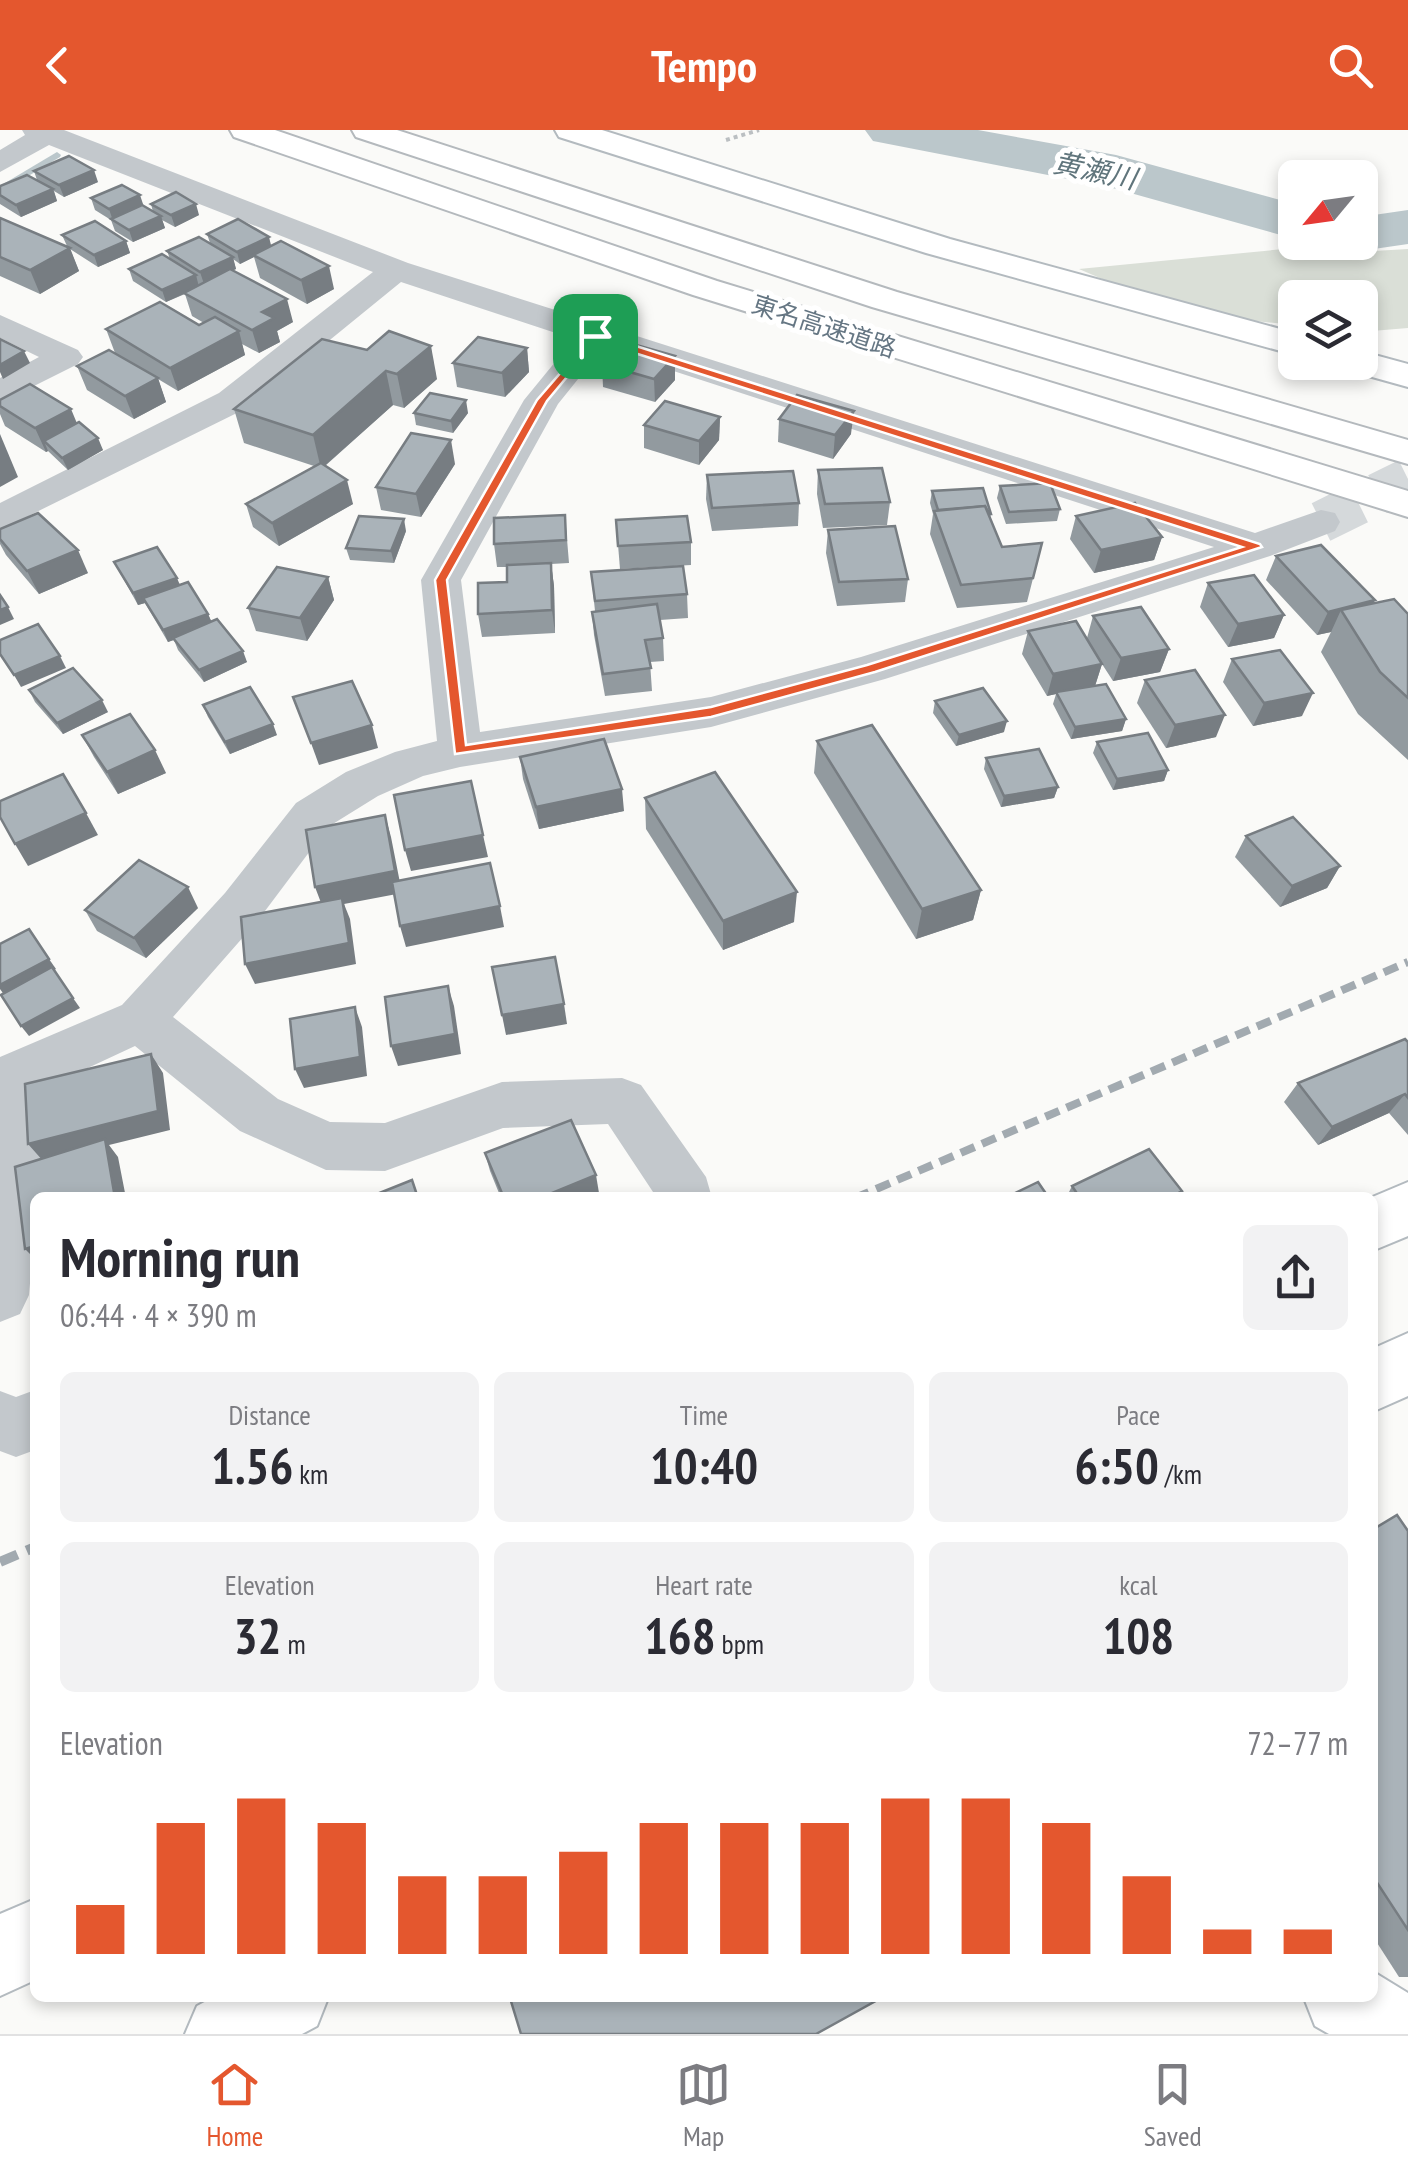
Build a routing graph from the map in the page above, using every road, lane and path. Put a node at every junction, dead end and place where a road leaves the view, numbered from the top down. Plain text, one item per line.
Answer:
1 (245, 130) edge
2 (367, 130) edge
3 (570, 130) edge
4 (759, 130) edge
5 (42, 132) edge
6 (720, 142) dead end
7 (0, 163) edge
8 (396, 270) junction
9 (0, 325) edge
10 (595, 336) junction
11 (1278, 339) edge
12 (1378, 367) edge
13 (1408, 376) edge
14 (0, 392) edge
15 (1408, 452) edge
16 (1408, 504) edge
17 (0, 518) edge
18 (1321, 522) tunnel mouth
19 (1256, 547) junction
20 (460, 751) junction
21 (140, 1020) junction
22 (11, 1076) edge
23 (685, 1192) edge
24 (1408, 1208) edge
25 (1378, 1222) edge
26 (0, 1295) edge
27 (1408, 1363) edge
28 (1378, 1379) edge
29 (0, 1421) edge
30 (30, 1422) edge
31 (30, 1940) edge
32 (0, 1957) edge
33 (282, 2002) edge
34 (1350, 2002) edge
35 (225, 2034) edge
36 (1402, 2034) edge

1 - 16 main road, 東名高速道路
2 - 15 main road, 東名高速道路
3 - 11 main road
4 - 6 path
5 - 7 street
5 - 8 street
8 - 10 street
8 - 17 street
9 - 14 street
10 - 19 street
10 - 20 street
12 - 13 main road
18 - 19 street
19 - 20 street
20 - 21 street
21 - 22 street
21 - 23 street
22 - 26 street
24 - 25 main road
27 - 28 main road
29 - 30 street
31 - 32 main road
33 - 35 main road
34 - 36 main road

